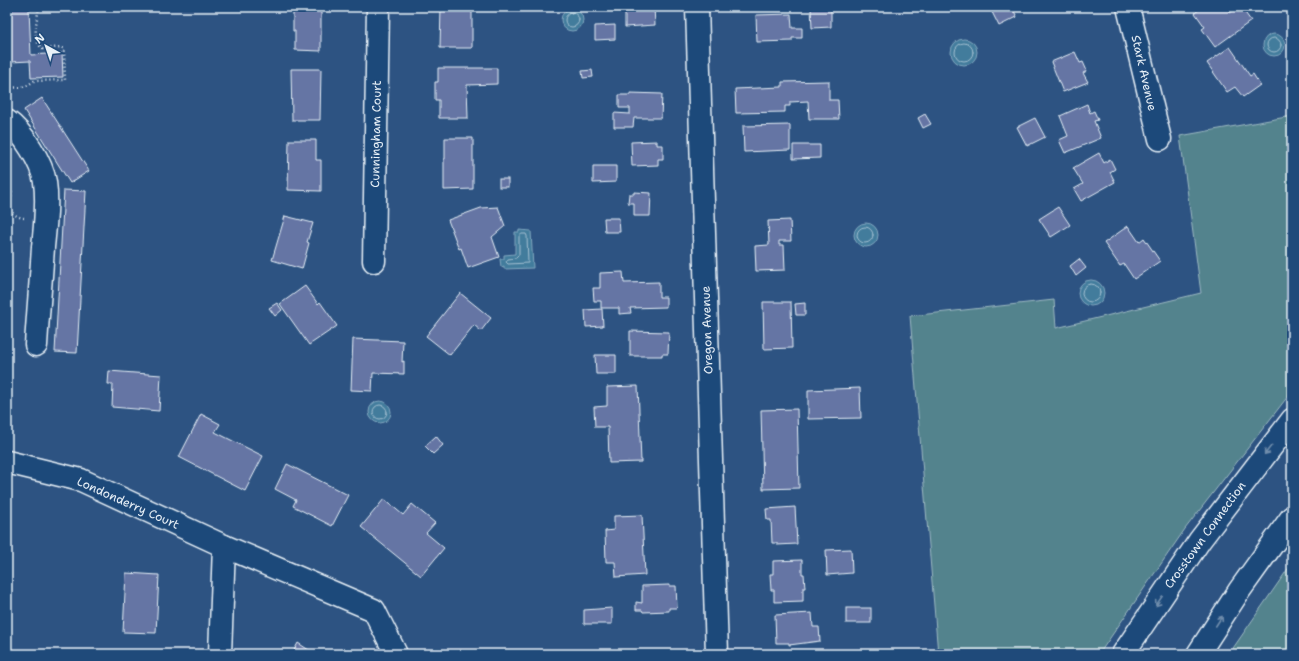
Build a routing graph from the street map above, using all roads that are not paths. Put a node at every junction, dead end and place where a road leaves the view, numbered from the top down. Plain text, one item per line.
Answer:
1 (378, 7) edge
2 (697, 7) edge
3 (1128, 7) edge
4 (7, 121) edge
5 (1160, 139) dead end
6 (374, 261) dead end
7 (36, 345) dead end
8 (1292, 420) edge
9 (7, 462) edge
10 (1292, 517) edge
11 (224, 546) junction
12 (220, 654) edge
13 (396, 654) edge
14 (717, 654) edge
15 (1123, 654) edge
16 (1198, 654) edge

1 - 6 main road, Cunningham Court
2 - 14 main road, Oregon Avenue
3 - 5 main road, Stark Avenue
4 - 7 main road
8 -> 15 main road, Crosstown Connection
9 - 11 main road, Londonderry Court
16 -> 10 main road
11 - 12 main road
11 - 13 main road, Londonderry Court

